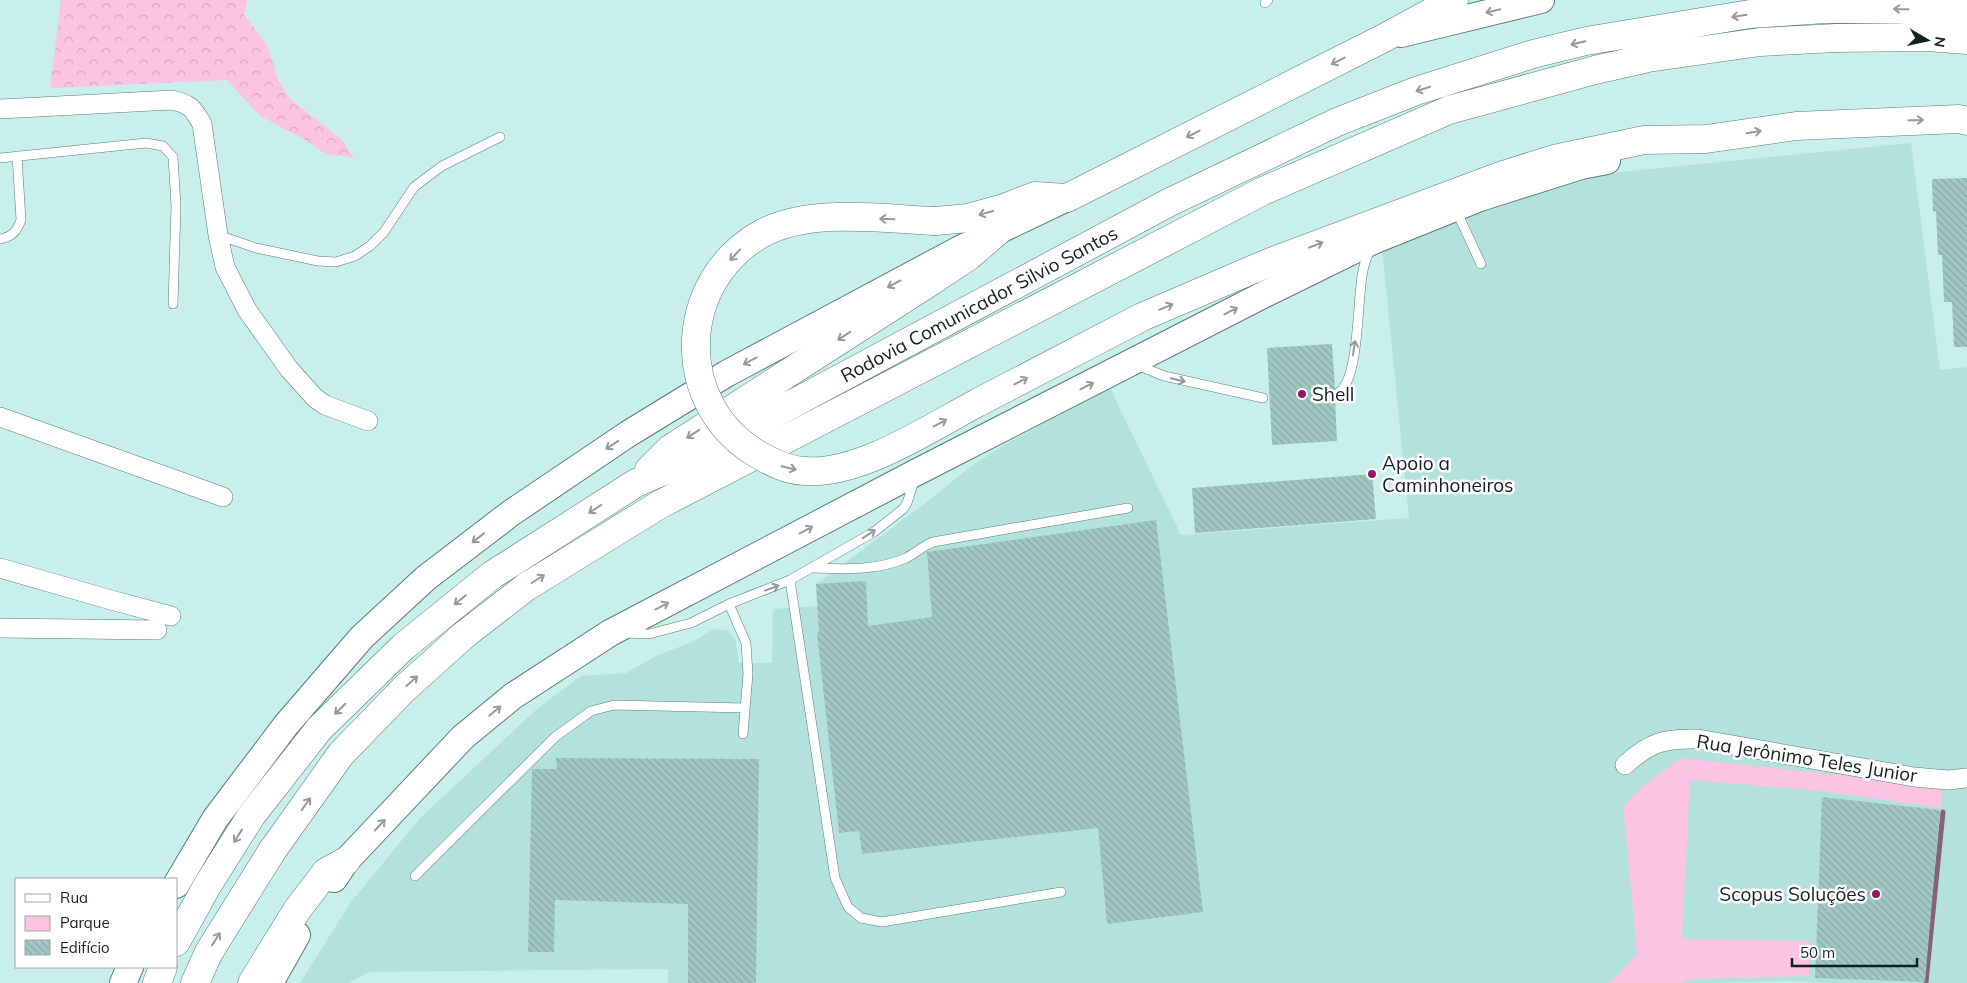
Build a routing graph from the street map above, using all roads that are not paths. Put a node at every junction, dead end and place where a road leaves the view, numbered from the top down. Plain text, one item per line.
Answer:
1 (1541, 0) edge
2 (1453, 2) edge
3 (1967, 12) edge
4 (1382, 39) junction
5 (1967, 40) edge
6 (0, 109) edge
7 (1964, 119) edge
8 (500, 137) dead end
9 (1706, 140) junction
10 (17, 156) junction
11 (0, 158) edge
12 (1067, 198) junction
13 (1455, 206) junction
14 (999, 230) junction
15 (218, 235) junction
16 (0, 239) edge
17 (1373, 241) junction
18 (1481, 264) dead end
19 (173, 304) dead end
20 (1132, 363) junction
21 (1339, 392) dead end
22 (1263, 398) dead end
23 (0, 417) edge
24 (368, 421) dead end
25 (917, 472) junction
26 (636, 483) junction
27 (223, 497) dead end
28 (1128, 508) dead end
29 (0, 568) edge
30 (813, 568) junction
31 (790, 580) junction
32 (729, 604) junction
33 (171, 616) dead end
34 (0, 628) edge
35 (156, 630) dead end
36 (610, 633) junction
37 (745, 708) junction
38 (743, 734) dead end
39 (1625, 765) dead end
40 (1967, 778) edge
41 (346, 861) junction
42 (415, 876) dead end
43 (178, 882) edge
44 (1061, 892) dead end
45 (178, 938) edge
46 (130, 968) edge
47 (164, 968) edge
48 (123, 983) edge
49 (157, 983) edge
50 (195, 983) edge
51 (252, 983) edge
52 (270, 983) edge

1 -> 4 main road
2 - 4 main road
3 -> 26 main road, Rodovia Comunicador Silvio Santos
4 -> 12 main road
50 -> 5 main road, Rodovia Comunicador Silvio Santos
6 - 15 street
9 -> 7 main road
8 - 15 lane
12 -> 9 main road, bridge
9 - 13 main road
10 - 11 lane
10 - 16 lane
10 - 19 lane
12 - 14 main road
13 - 17 main road
13 - 18 lane
14 -> 26 main road
14 -> 43 main road
15 - 24 street
20 -> 17 main road
21 -> 17 lane
20 -> 22 lane
25 -> 20 main road
23 - 27 street
30 -> 25 lane
36 -> 25 main road
26 -> 45 main road, Rodovia Comunicador Silvio Santos
28 - 30 lane
29 - 33 street
30 - 31 lane
32 -> 31 lane
31 - 44 lane
32 - 36 lane
32 - 37 lane
34 - 35 street
41 -> 36 main road
37 - 38 lane
37 - 42 lane
39 - 40 street, Rua Jerônimo Teles Junior
41 - 51 main road
41 - 52 main road
46 - 48 main road
47 - 49 main road

